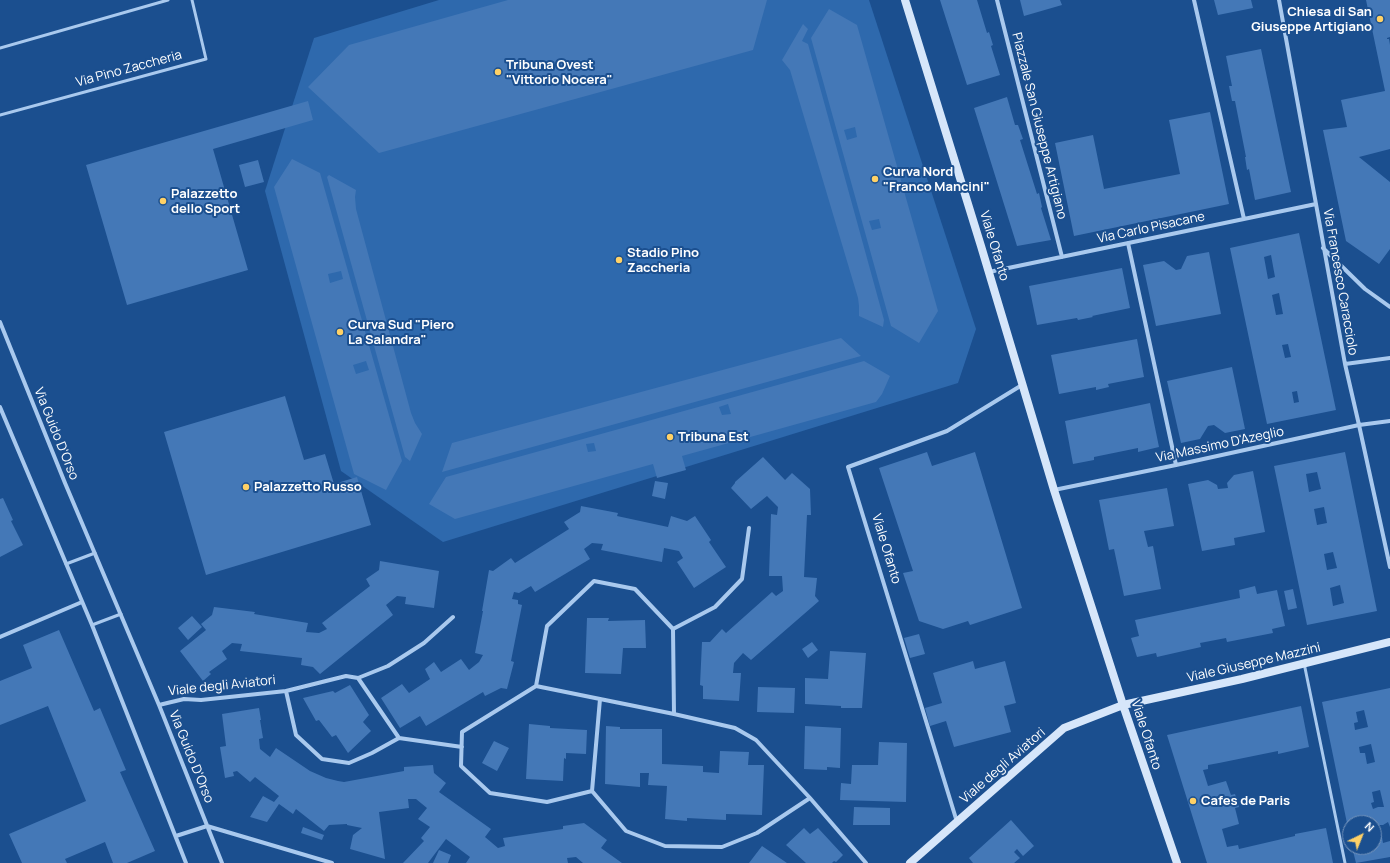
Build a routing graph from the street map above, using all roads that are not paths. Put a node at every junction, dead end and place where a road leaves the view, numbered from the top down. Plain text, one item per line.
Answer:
1 (168, 0) edge
2 (192, 0) edge
3 (905, 0) edge
4 (997, 0) edge
5 (1194, 0) edge
6 (1279, 0) edge
7 (0, 48) edge
8 (0, 115) edge
9 (1316, 204) junction
10 (1244, 219) junction
11 (1128, 243) junction
12 (1323, 248) junction
13 (1062, 257) junction
14 (989, 272) junction
15 (1390, 307) edge
16 (0, 322) edge
17 (1390, 358) edge
18 (1345, 364) junction
19 (1022, 385) junction
20 (0, 407) edge
21 (1390, 421) edge
22 (1359, 424) junction
23 (1176, 465) junction
24 (1054, 490) junction
25 (749, 528) dead end
26 (95, 553) junction
27 (66, 564) junction
28 (1390, 566) edge
29 (82, 602) junction
30 (121, 614) junction
31 (452, 617) dead end
32 (92, 625) junction
33 (673, 629) junction
34 (0, 637) edge
35 (1390, 642) edge
36 (1304, 664) junction
37 (358, 678) junction
38 (536, 686) junction
39 (286, 691) junction
40 (600, 699) junction
41 (159, 704) junction
42 (1124, 705) junction
43 (674, 714) junction
44 (398, 738) junction
45 (462, 747) junction
46 (592, 791) junction
47 (810, 798) junction
48 (957, 822) junction
49 (207, 826) junction
50 (176, 836) junction
51 (186, 863) edge
52 (222, 863) edge
53 (332, 863) edge
54 (866, 863) edge
55 (910, 863) edge
56 (1176, 863) edge
57 (1345, 863) edge

1 - 7 lane
2 - 8 lane, Via Pino Zaccheria
3 - 14 main road, Viale Ofanto
4 - 13 street, Piazzale San Giuseppe Artigiano
5 - 10 street
6 - 9 street, Via Francesco Caracciolo
9 - 10 street, Via Carlo Pisacane
9 - 12 street, Via Francesco Caracciolo
10 - 11 street, Via Carlo Pisacane
11 - 13 street, Via Carlo Pisacane
11 - 23 street
12 - 15 street
12 - 18 street, Via Francesco Caracciolo
13 - 14 street, Via Carlo Pisacane
14 - 19 main road, Viale Ofanto
16 - 26 street, Via Guido D'Orso
17 - 18 street
18 - 22 street, Via Francesco Caracciolo
19 - 24 main road, Viale Ofanto
19 - 48 street, Viale Ofanto
20 - 27 street
21 - 22 street, Via Massimo D'Azeglio
22 - 23 street, Via Massimo D'Azeglio
22 - 28 street, Via Francesco Caracciolo
23 - 24 street, Via Massimo D'Azeglio
24 - 42 main road, Viale Ofanto
25 - 33 street
26 - 27 lane
26 - 30 street, Via Guido D'Orso
27 - 29 street
29 - 32 street
29 - 34 street
30 - 32 lane
30 - 41 street, Via Guido D'Orso
31 - 37 street, Viale degli Aviatori
32 - 50 street
33 - 38 street
33 - 43 street
35 - 36 main road, Viale Giuseppe Mazzini
36 - 42 main road, Viale Giuseppe Mazzini
36 - 57 lane
37 - 39 street, Viale degli Aviatori
37 - 44 street
38 - 40 street
38 - 45 street
39 - 41 street, Viale degli Aviatori
39 - 44 street, Viale degli Aviatori
40 - 43 street
40 - 46 street
41 - 49 street, Via Guido D'Orso
42 - 48 main road, Viale degli Aviatori
42 - 56 main road, Viale Ofanto
43 - 47 street
44 - 45 street
45 - 46 street
46 - 47 street
47 - 54 street
48 - 55 main road, Viale degli Aviatori
49 - 50 street
49 - 52 street, Via Guido D'Orso
49 - 53 street
50 - 51 street

